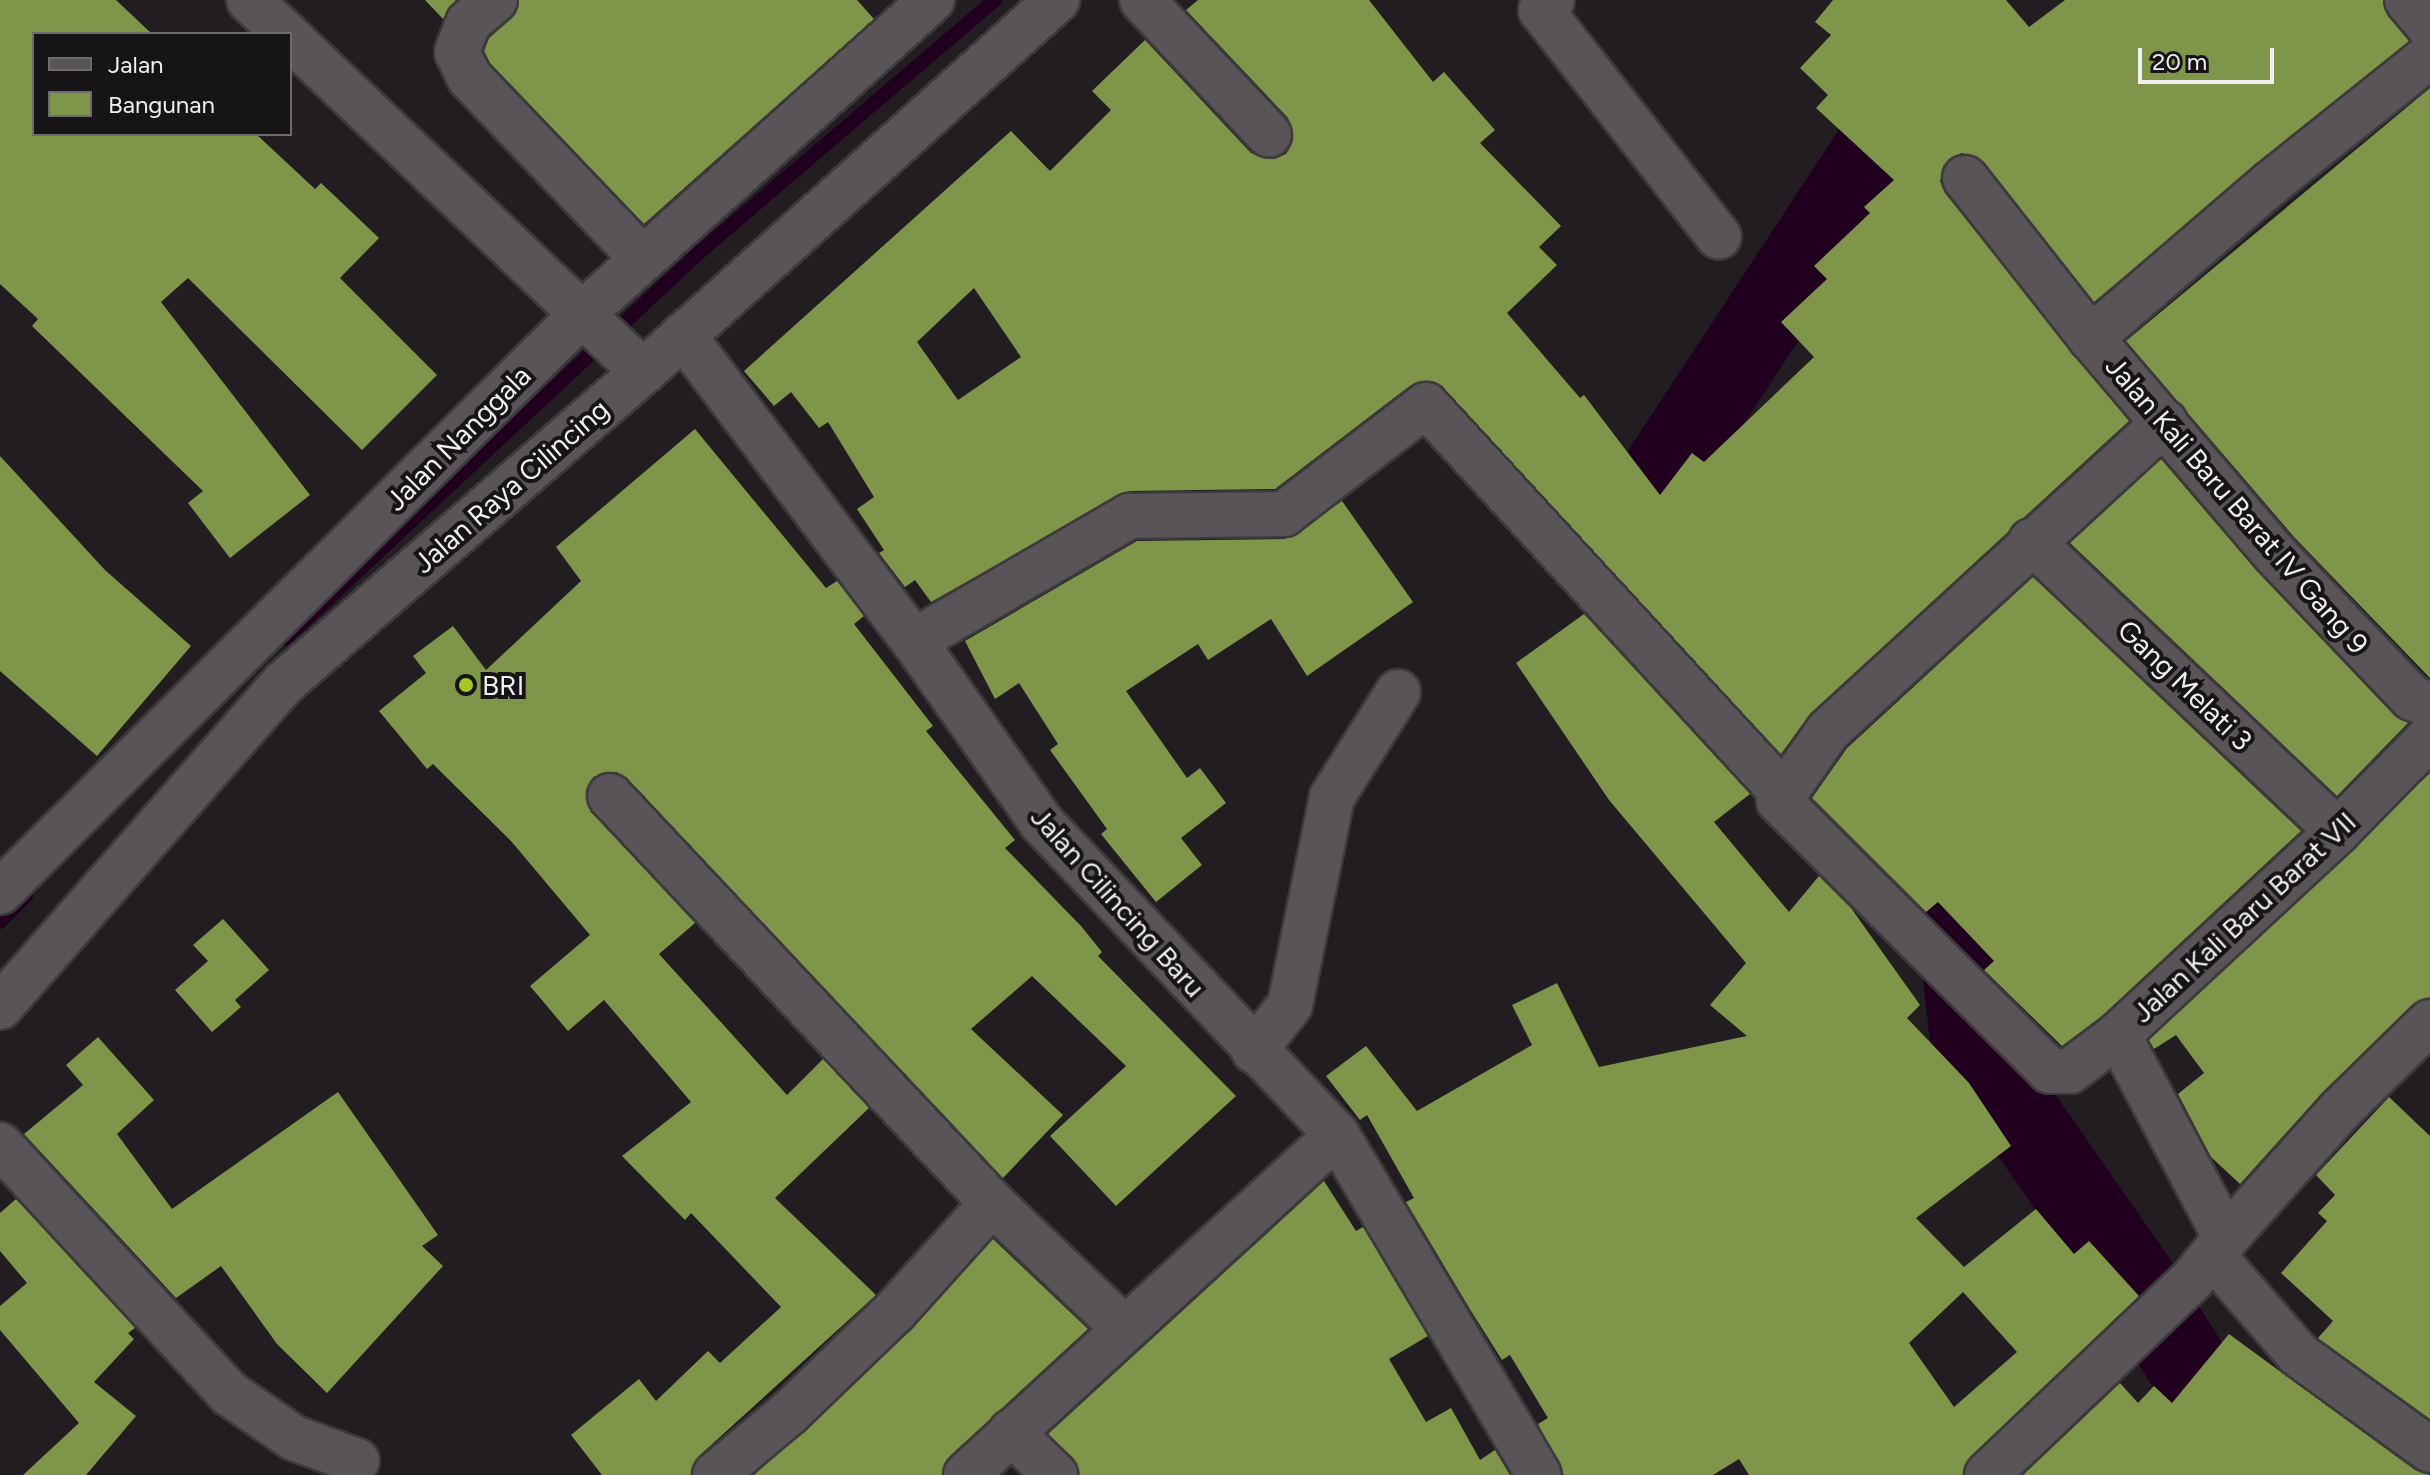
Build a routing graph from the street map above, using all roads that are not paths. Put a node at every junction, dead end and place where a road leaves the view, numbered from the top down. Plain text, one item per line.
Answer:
1 (249, 0) edge
2 (495, 0) edge
3 (932, 0) edge
4 (1057, 0) edge
5 (1142, 0) edge
6 (1552, 0) edge
7 (2407, 0) edge
8 (2430, 27) edge
9 (284, 32) edge
10 (292, 40) edge
11 (2430, 56) edge
12 (1269, 135) dead end
13 (1965, 178) dead end
14 (1719, 237) dead end
15 (642, 258) junction
16 (683, 335) junction
17 (2091, 338) junction
18 (612, 341) junction
19 (2165, 422) junction
20 (2031, 541) junction
21 (914, 641) junction
22 (1398, 692) dead end
23 (2430, 705) edge
24 (2430, 737) edge
25 (1781, 791) junction
26 (610, 796) dead end
27 (2338, 831) junction
28 (0, 892) edge
29 (0, 1007) edge
30 (2430, 1022) edge
31 (2118, 1035) junction
32 (1254, 1051) junction
33 (1337, 1135) junction
34 (0, 1145) edge
35 (992, 1203) junction
36 (2210, 1258) junction
37 (1125, 1329) junction
38 (1011, 1432) junction
39 (2430, 1450) edge
40 (357, 1461) dead end
41 (715, 1475) edge
42 (966, 1475) edge
43 (1055, 1475) edge
44 (1539, 1475) edge
45 (1987, 1475) edge

1 - 9 street
2 - 15 street
3 - 15 street, Jalan Nanggala
4 - 16 street, Jalan Raya Cilincing
5 - 12 street
6 - 14 street
7 - 8 street
10 - 18 street
11 - 17 street, Jalan Kali Baru Barat IV Gang 9
13 - 17 street
15 - 18 street, Jalan Nanggala
16 - 18 street, Jalan Raya Cilincing
16 - 21 street, Jalan Cilincing Baru
17 - 19 street, Jalan Kali Baru Barat IV Gang 9
18 - 28 street, Jalan Nanggala
18 - 29 street, Jalan Raya Cilincing
19 - 20 street
19 - 23 street, Jalan Kali Baru Barat IV Gang 9
20 - 25 street
20 - 27 street, Gang Melati 3
21 - 25 street
21 - 32 street, Jalan Cilincing Baru
22 - 32 street
24 - 27 street, Jalan Kali Baru Barat VII
25 - 31 street
26 - 35 street
27 - 31 street, Jalan Kali Baru Barat VII
30 - 36 street
31 - 36 street, Jalan Kali Baru Barat VII
32 - 33 street, Jalan Cilincing Baru
33 - 37 street
33 - 44 street, Jalan Cilincing Baru
34 - 40 street
35 - 37 street
35 - 41 street
36 - 39 street, Jalan Kali Baru Barat VII
36 - 45 street
37 - 38 street
38 - 42 street
38 - 43 street

